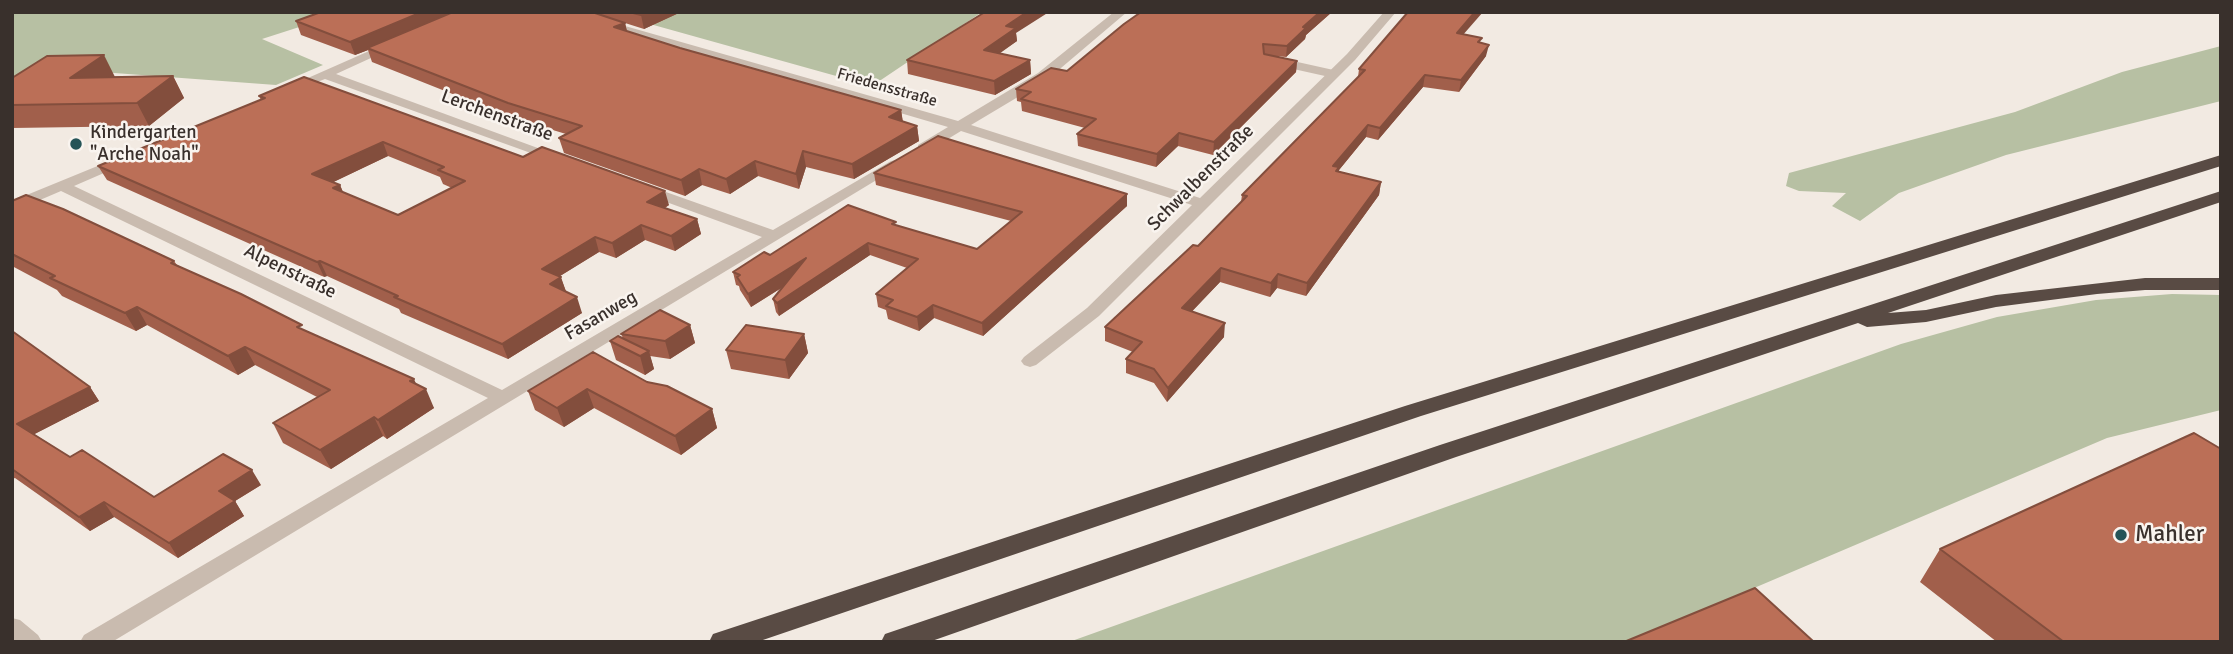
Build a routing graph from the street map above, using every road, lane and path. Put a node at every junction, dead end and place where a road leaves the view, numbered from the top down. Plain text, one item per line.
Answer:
1 (562, 12) edge
2 (1121, 12) edge
3 (1390, 12) edge
4 (400, 43) edge
5 (1268, 60) edge
6 (324, 74) junction
7 (1334, 74) junction
8 (271, 96) edge
9 (959, 126) junction
10 (135, 154) edge
11 (2221, 160) edge
12 (569, 162) edge
13 (634, 185) edge
14 (61, 186) junction
15 (2221, 196) edge
16 (1201, 203) junction
17 (12, 207) edge
18 (775, 236) junction
19 (2221, 284) edge
20 (1826, 325) junction
21 (582, 351) junction
22 (1030, 361) dead end
23 (604, 364) edge
24 (501, 397) junction
25 (12, 627) edge
26 (30, 642) edge
27 (92, 642) edge
28 (723, 642) edge
29 (895, 642) edge

1 - 9 street, Friedensstraße
2 - 9 street, Fasanweg
3 - 7 street, Schwalbenstraße
4 - 6 street
5 - 7 street
6 - 8 street
6 - 12 street, Lerchenstraße
7 - 16 street, Schwalbenstraße
9 - 16 street, Friedensstraße
9 - 18 street, Fasanweg
10 - 14 street
11 - 28 highway
13 - 18 street
14 - 17 street
14 - 24 street, Alpenstraße
15 - 20 highway
16 - 22 street, Schwalbenstraße
18 - 21 street, Fasanweg
19 - 20 highway
20 - 29 highway
21 - 23 street
21 - 24 street, Fasanweg
24 - 27 street, Fasanweg
25 - 26 street

